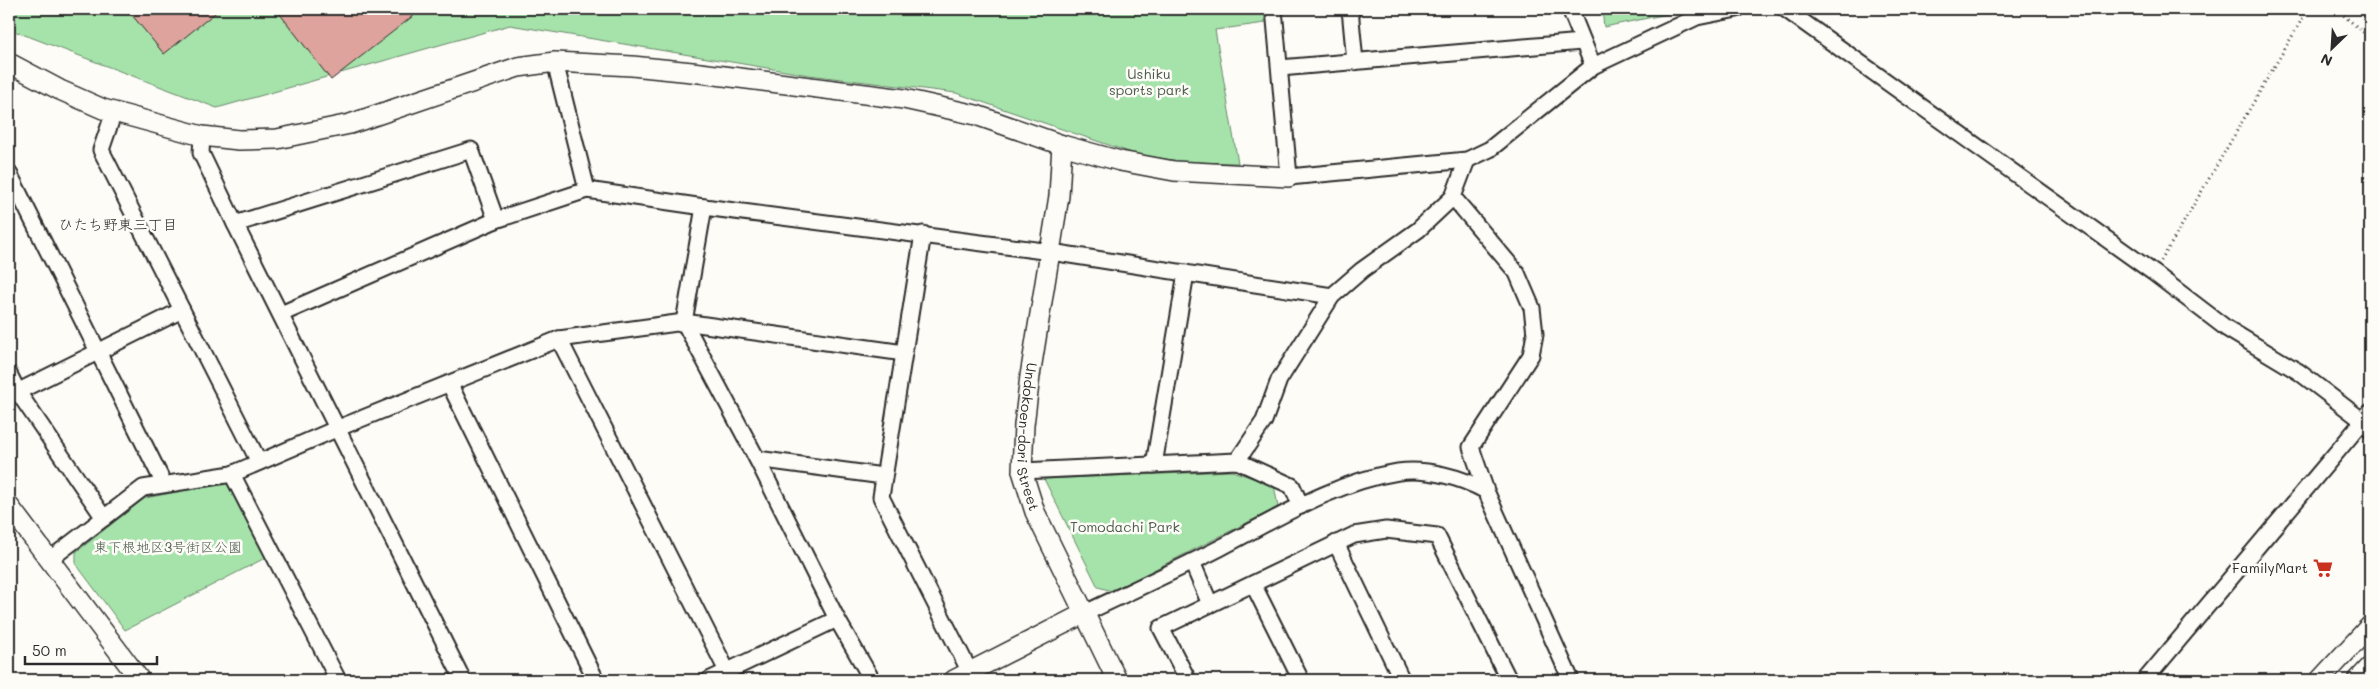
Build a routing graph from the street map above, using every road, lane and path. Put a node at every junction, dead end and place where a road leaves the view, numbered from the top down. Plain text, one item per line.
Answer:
1 (1274, 9) edge
2 (1350, 9) edge
3 (1570, 9) edge
4 (1737, 9) edge
5 (2308, 9) edge
6 (2336, 9) edge
7 (1792, 10) edge
8 (2370, 38) edge
9 (1582, 42) junction
10 (555, 62) junction
11 (1355, 62) junction
12 (9, 63) edge
13 (1593, 66) junction
14 (1280, 68) junction
15 (114, 112) junction
16 (202, 136) junction
17 (1062, 145) junction
18 (1467, 160) junction
19 (9, 173) edge
20 (1289, 177) junction
21 (587, 190) junction
22 (1453, 197) junction
23 (704, 207) junction
24 (496, 220) junction
25 (235, 224) junction
26 (923, 234) junction
27 (1051, 252) junction
28 (1186, 273) junction
29 (2154, 273) junction
30 (1332, 296) junction
31 (182, 310) junction
32 (281, 314) junction
33 (684, 322) junction
34 (559, 339) junction
35 (98, 353) junction
36 (904, 354) junction
37 (9, 374) edge
38 (450, 385) junction
39 (13, 394) edge
40 (2368, 422) edge
41 (336, 429) junction
42 (757, 458) junction
43 (1237, 461) junction
44 (259, 462) junction
45 (1154, 465) junction
46 (1022, 471) junction
47 (232, 474) junction
48 (884, 476) junction
49 (164, 484) junction
50 (1486, 491) junction
51 (9, 506) edge
52 (1300, 506) junction
53 (104, 518) junction
54 (1336, 543) junction
55 (49, 560) junction
56 (1192, 562) junction
57 (1253, 584) junction
58 (1210, 604) junction
59 (1083, 614) junction
60 (838, 619) junction
61 (2370, 626) edge
62 (2370, 667) edge
63 (727, 672) junction
64 (966, 678) edge
65 (140, 680) edge
66 (338, 680) edge
67 (463, 680) edge
68 (596, 680) edge
69 (709, 680) edge
70 (872, 680) edge
71 (1117, 680) edge
72 (1188, 680) edge
73 (1301, 680) edge
74 (1402, 680) edge
75 (1509, 680) edge
76 (1571, 680) edge
77 (2145, 680) edge
78 (2320, 680) edge
79 (2358, 680) edge

1 - 14 street
2 - 11 street
3 - 9 street
4 - 13 street
5 - 29 path
6 - 8 path
7 - 29 street
9 - 11 street
9 - 13 street
10 - 16 street
10 - 17 street
10 - 21 street
11 - 14 street
12 - 15 street
13 - 18 street
14 - 20 street
15 - 16 street
15 - 31 street
16 - 25 street
17 - 20 street
17 - 27 street, Undokoen-dori Street
18 - 20 street
18 - 22 street
19 - 35 street
21 - 23 street
21 - 24 street
22 - 30 street
22 - 50 street
23 - 26 street
23 - 33 street
24 - 25 street
24 - 32 street
25 - 32 street
26 - 27 street
26 - 36 street
27 - 28 street
27 - 46 street, Undokoen-dori Street
28 - 30 street
28 - 45 street
29 - 40 street
30 - 43 street
31 - 35 street
31 - 44 street
32 - 41 street
33 - 34 street
33 - 36 street
33 - 42 street
34 - 38 street
34 - 63 street
35 - 39 street
35 - 49 street
36 - 48 street
37 - 39 street
38 - 41 street
38 - 68 street
39 - 53 street
40 - 77 street
41 - 44 street
41 - 67 street
42 - 48 street
42 - 60 street
43 - 45 street
43 - 52 street
44 - 47 street
45 - 46 street
46 - 59 street, Undokoen-dori Street
47 - 49 street
47 - 66 street
48 - 64 street
49 - 53 street
50 - 52 street
50 - 76 street
51 - 55 street
52 - 56 street
53 - 55 street
54 - 57 street
54 - 74 street
54 - 75 street
55 - 65 street
56 - 58 street
56 - 59 street
57 - 58 street
57 - 73 street
58 - 72 street
59 - 64 street
59 - 71 street, Undokoen-dori Street
60 - 63 street
60 - 70 street
61 - 78 street
62 - 79 street
63 - 69 street

